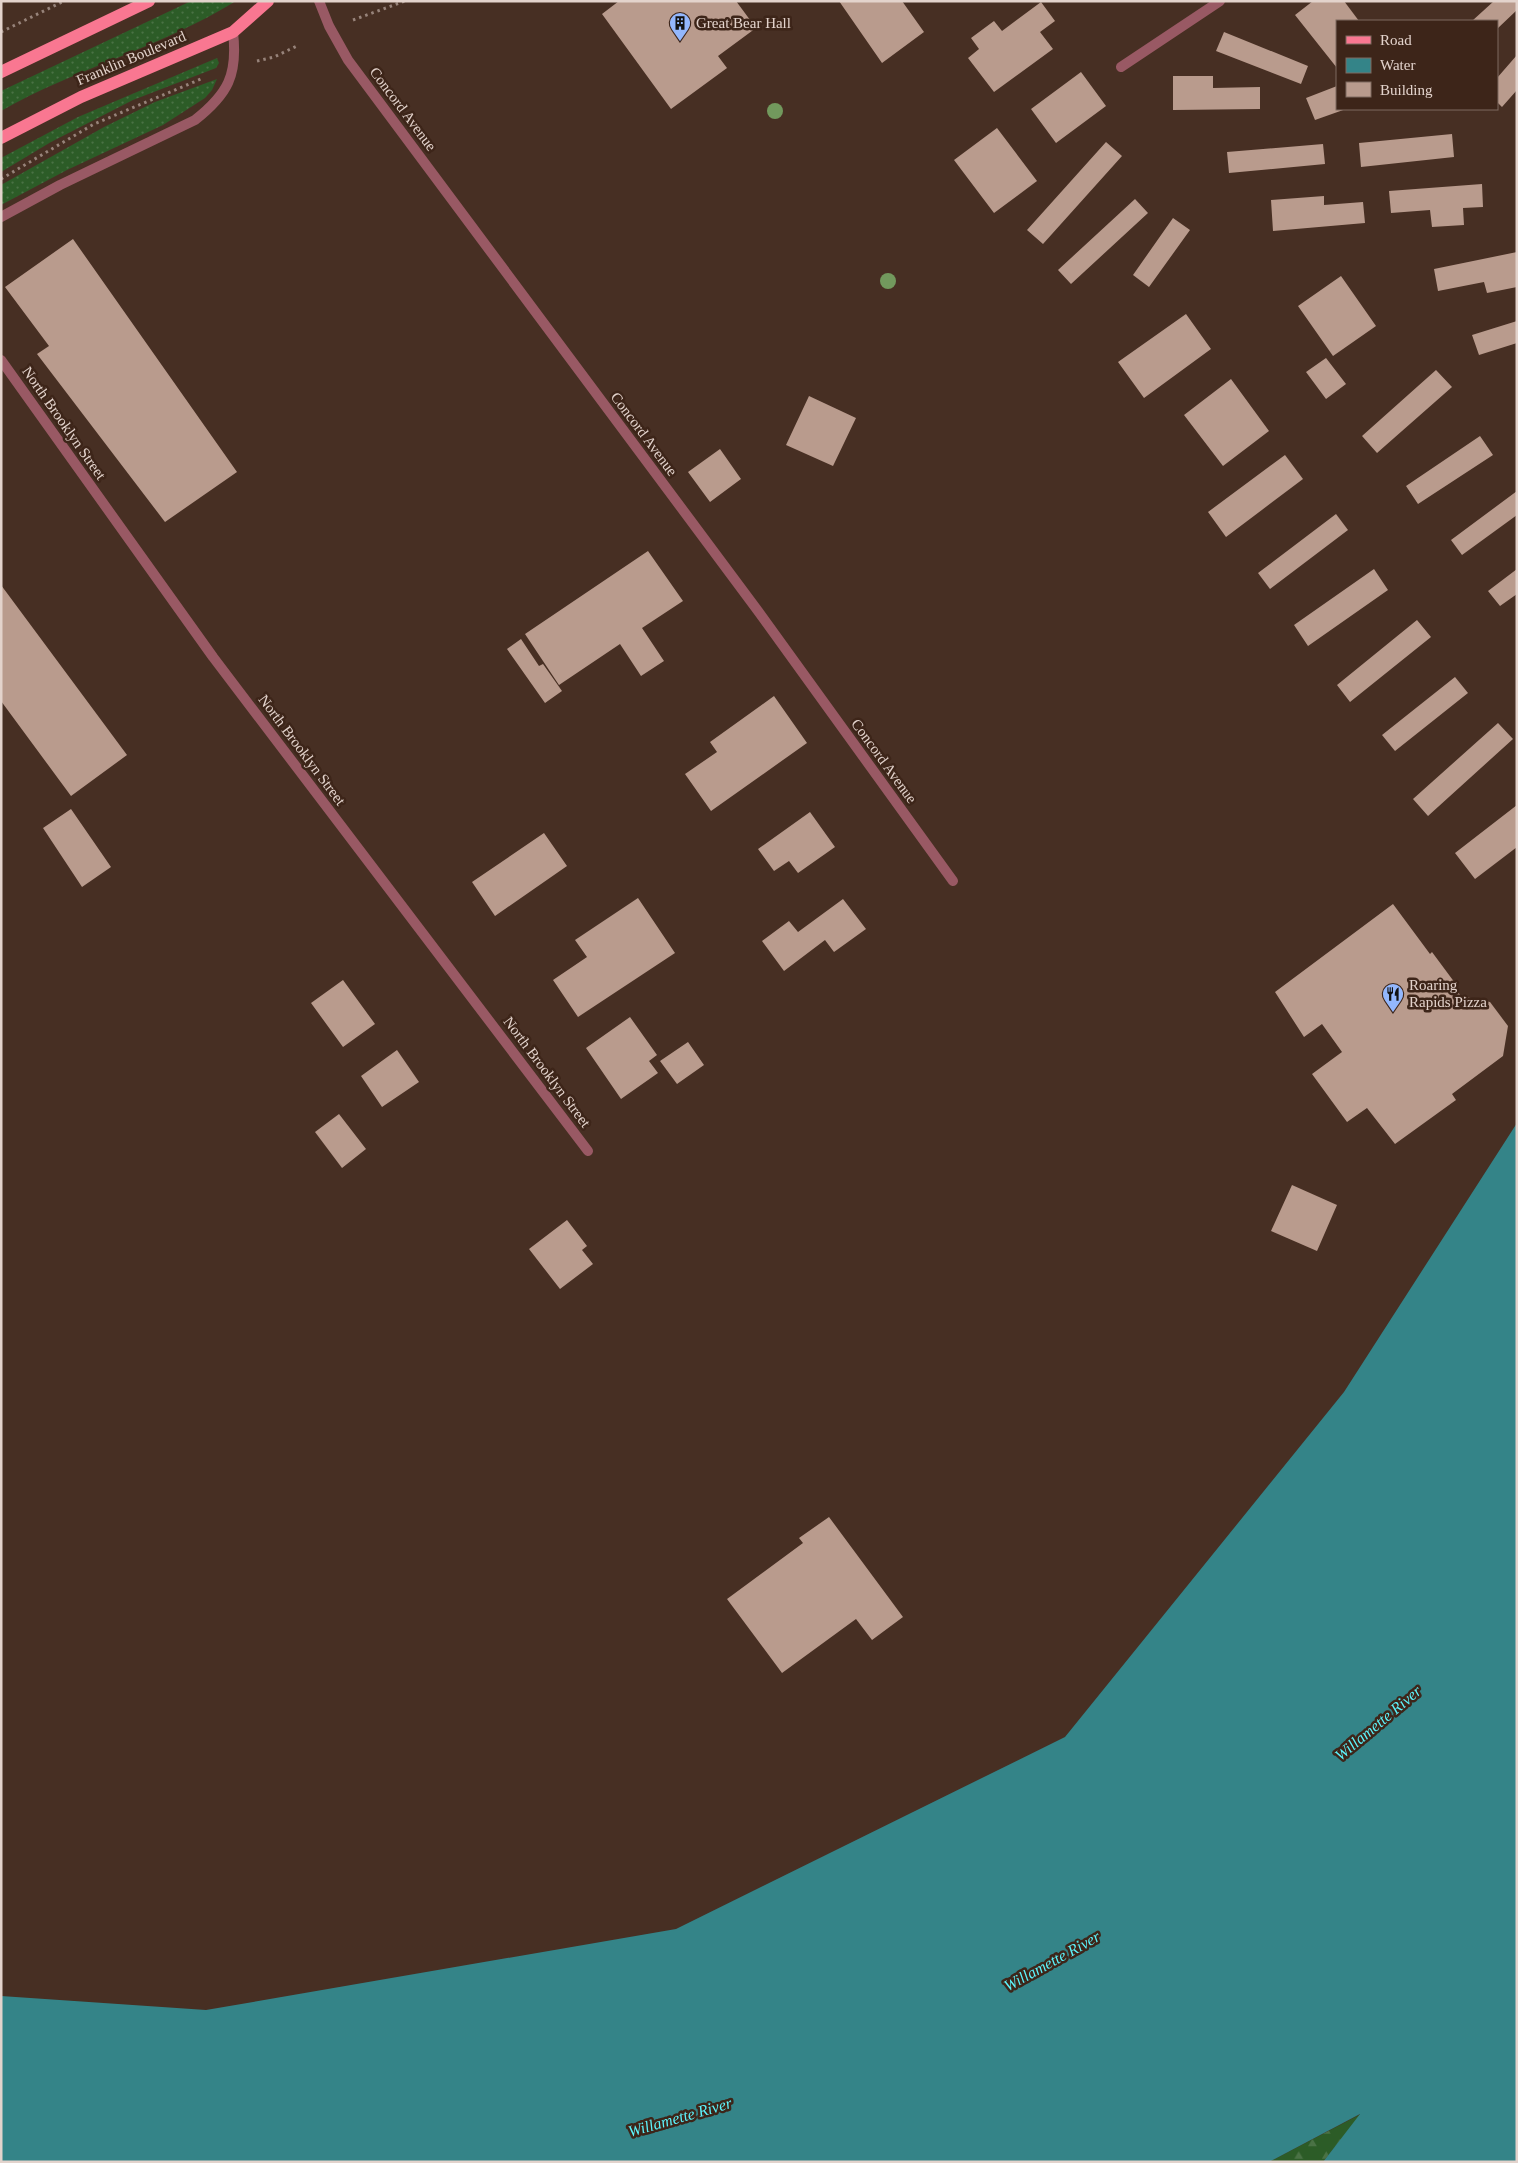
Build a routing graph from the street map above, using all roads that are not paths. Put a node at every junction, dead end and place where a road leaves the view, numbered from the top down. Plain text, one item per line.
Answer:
1 (149, 1) edge
2 (268, 1) edge
3 (319, 1) edge
4 (1220, 1) edge
5 (233, 32) junction
6 (1121, 67) dead end
7 (1, 72) edge
8 (1, 138) edge
9 (1, 217) edge
10 (1, 360) edge
11 (953, 881) dead end
12 (588, 1151) dead end

1 - 7 main road
2 - 5 main road, Franklin Boulevard
3 - 11 street, Concord Avenue
4 - 6 street
5 - 8 main road, Franklin Boulevard
5 - 9 street
10 - 12 street, North Brooklyn Street

